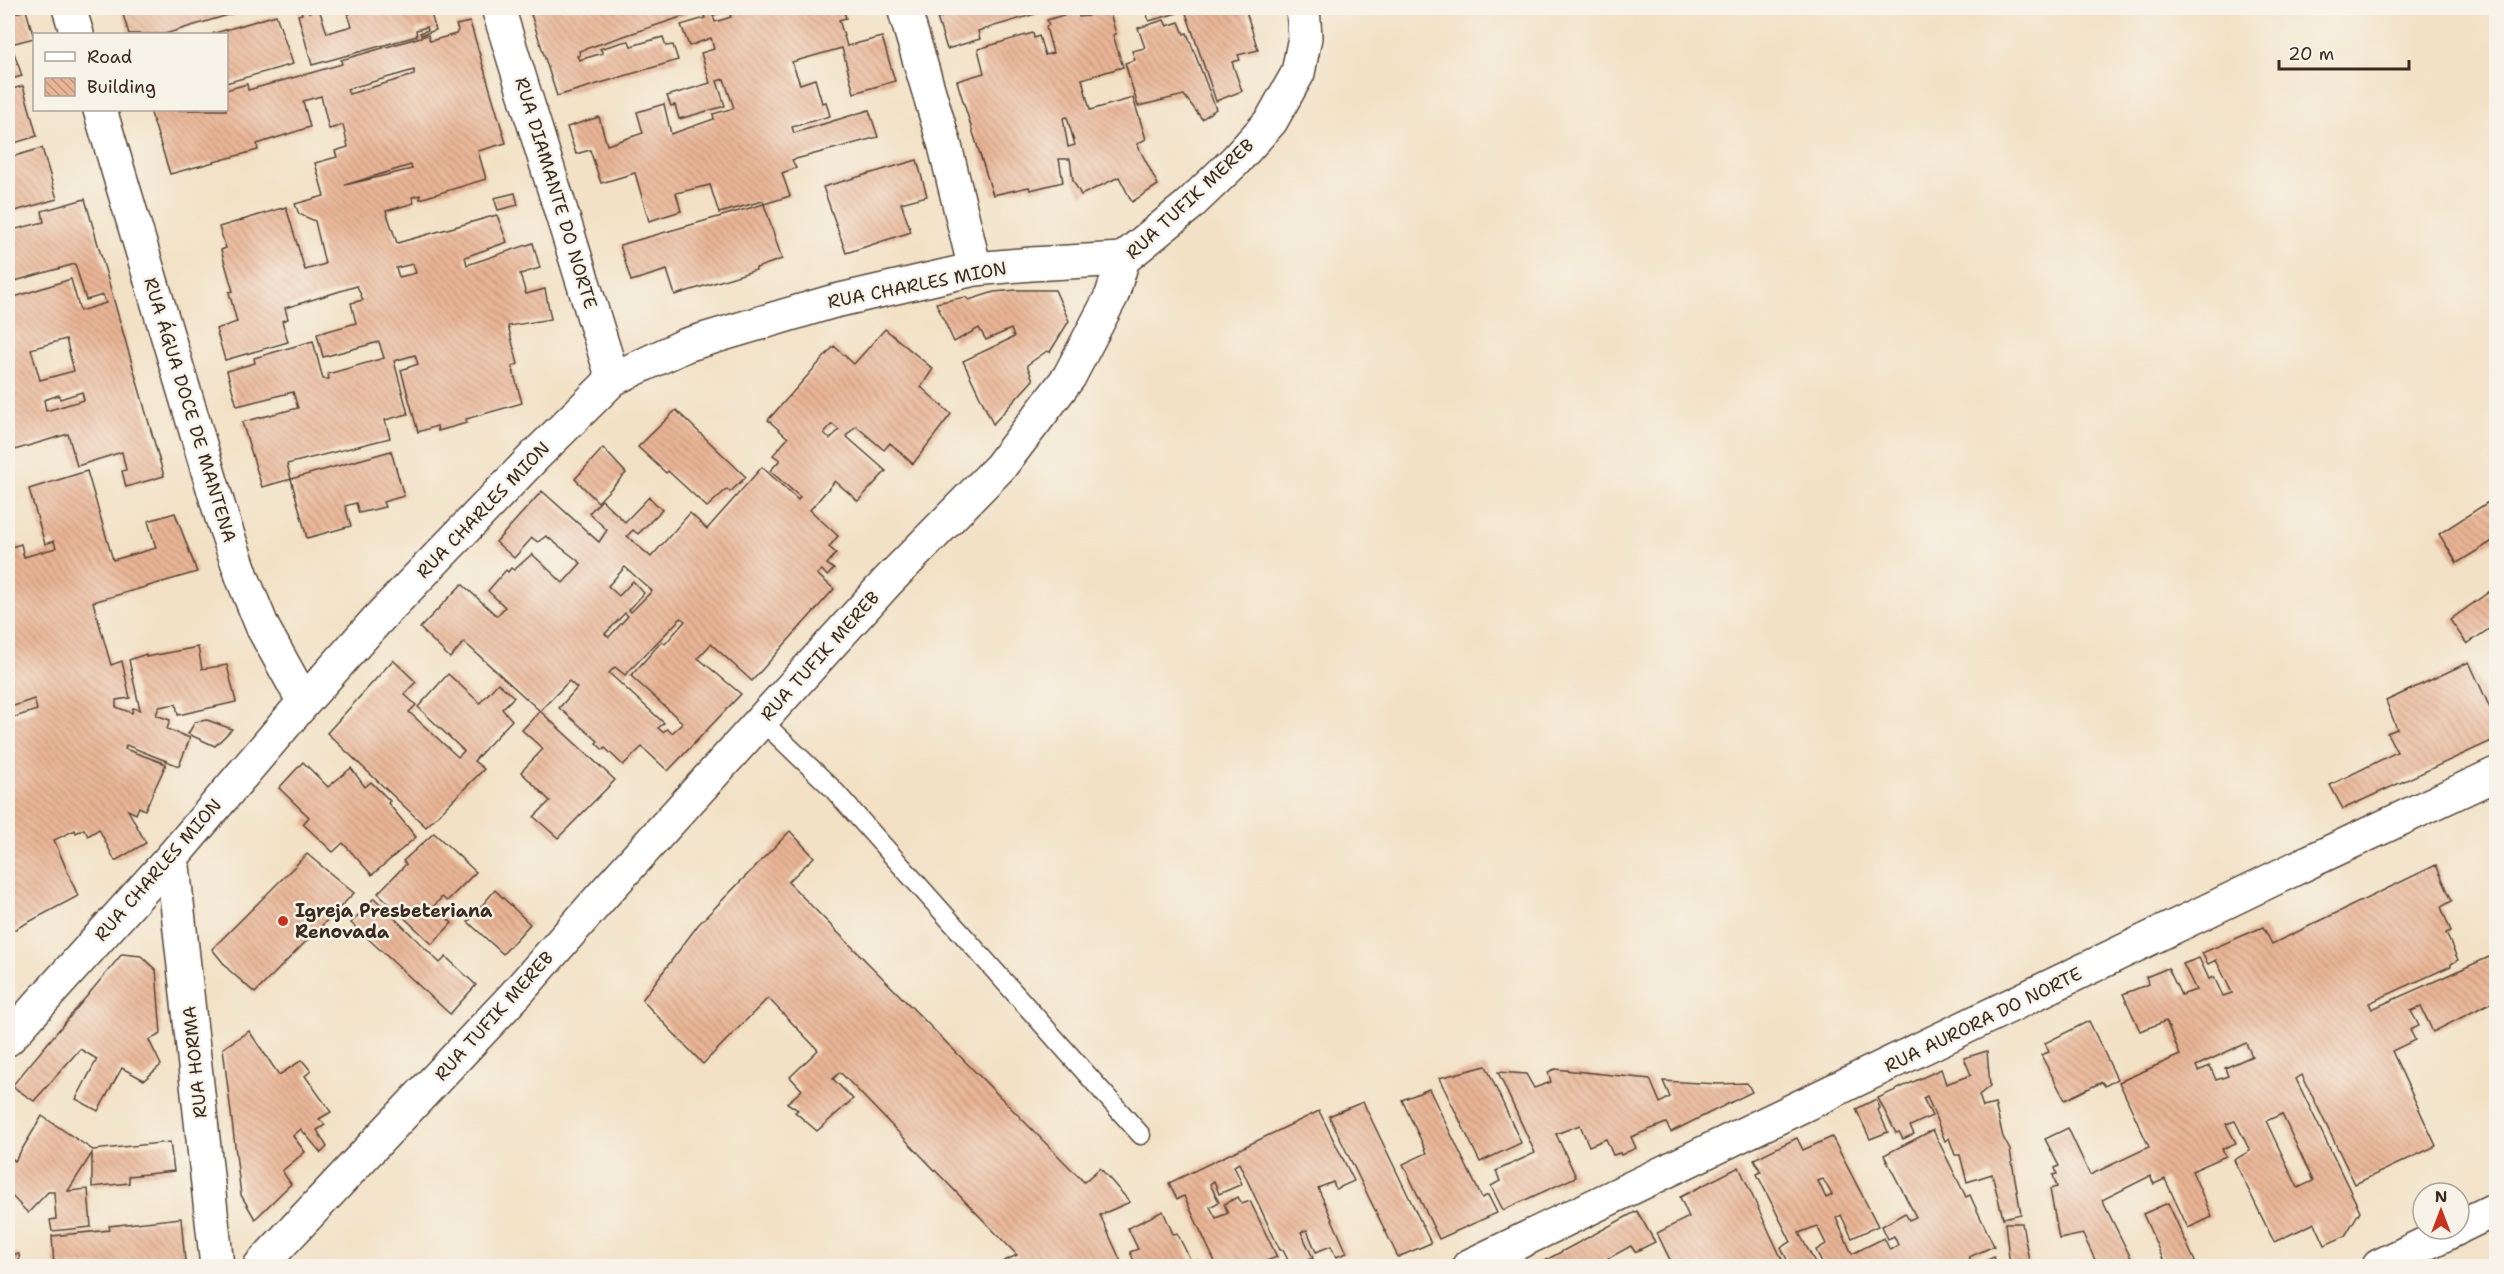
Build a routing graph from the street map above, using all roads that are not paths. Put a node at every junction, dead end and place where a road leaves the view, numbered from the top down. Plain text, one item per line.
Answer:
1 (69, 8) edge
2 (498, 8) edge
3 (904, 8) edge
4 (1303, 8) edge
5 (77, 33) edge
6 (100, 111) edge
7 (1123, 259) junction
8 (975, 269) junction
9 (613, 379) junction
10 (304, 702) junction
11 (762, 721) junction
12 (2496, 774) edge
13 (172, 857) junction
14 (8, 1039) edge
15 (1141, 1135) dead end
16 (2496, 1209) edge
17 (2471, 1221) edge
18 (2430, 1241) edge
19 (217, 1266) edge
20 (260, 1266) edge
21 (1468, 1266) edge
22 (2379, 1266) edge

1 - 5 street
2 - 9 street, RUA DIAMANTE DO NORTE
3 - 8 street
4 - 7 street, RUA TUFIK MEREB
6 - 10 street, RUA ÁGUA DOCE DE MANTENA
7 - 8 street, RUA CHARLES MION
7 - 11 street, RUA TUFIK MEREB
8 - 9 street, RUA CHARLES MION
9 - 10 street, RUA CHARLES MION
10 - 13 street, RUA CHARLES MION
11 - 15 lane
11 - 20 street, RUA TUFIK MEREB
12 - 21 street, RUA AURORA DO NORTE
13 - 14 street, RUA CHARLES MION
13 - 19 street, RUA HORMA
16 - 17 street
18 - 22 street

